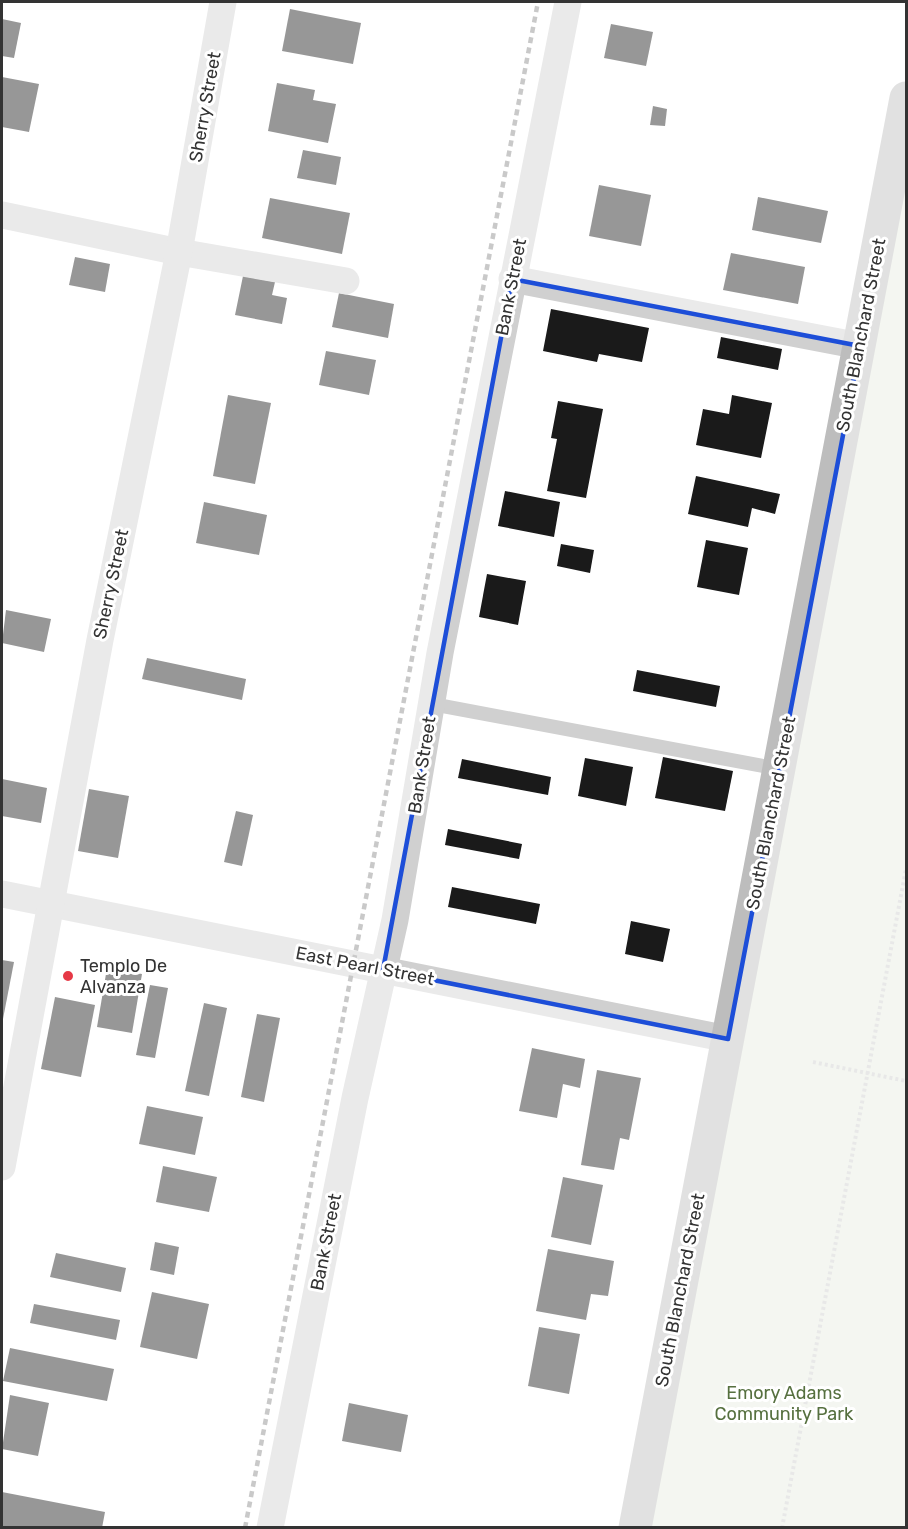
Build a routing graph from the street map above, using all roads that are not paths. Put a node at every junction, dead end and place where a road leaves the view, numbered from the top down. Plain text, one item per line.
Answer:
1 (224, 2) edge
2 (568, 2) edge
3 (906, 98) edge
4 (2, 215) edge
5 (179, 252) junction
6 (512, 279) junction
7 (346, 281) dead end
8 (860, 346) junction
9 (432, 704) junction
10 (779, 769) junction
11 (2, 894) edge
12 (50, 903) junction
13 (383, 970) junction
14 (728, 1039) junction
15 (2, 1167) edge
16 (270, 1527) edge
17 (635, 1527) edge

1 - 5 street, Sherry Street
2 - 6 street, Bank Street
3 - 8 street, South Blanchard Street
4 - 5 street
5 - 7 street
5 - 12 street, Sherry Street
6 - 8 street
6 - 9 street, Bank Street
8 - 10 street, South Blanchard Street
9 - 10 lane
9 - 13 street, Bank Street
10 - 14 street, South Blanchard Street
11 - 12 street, East Pearl Street
12 - 13 street, East Pearl Street
12 - 15 street, Sherry Street
13 - 14 street, East Pearl Street
13 - 16 street, Bank Street
14 - 17 street, South Blanchard Street

